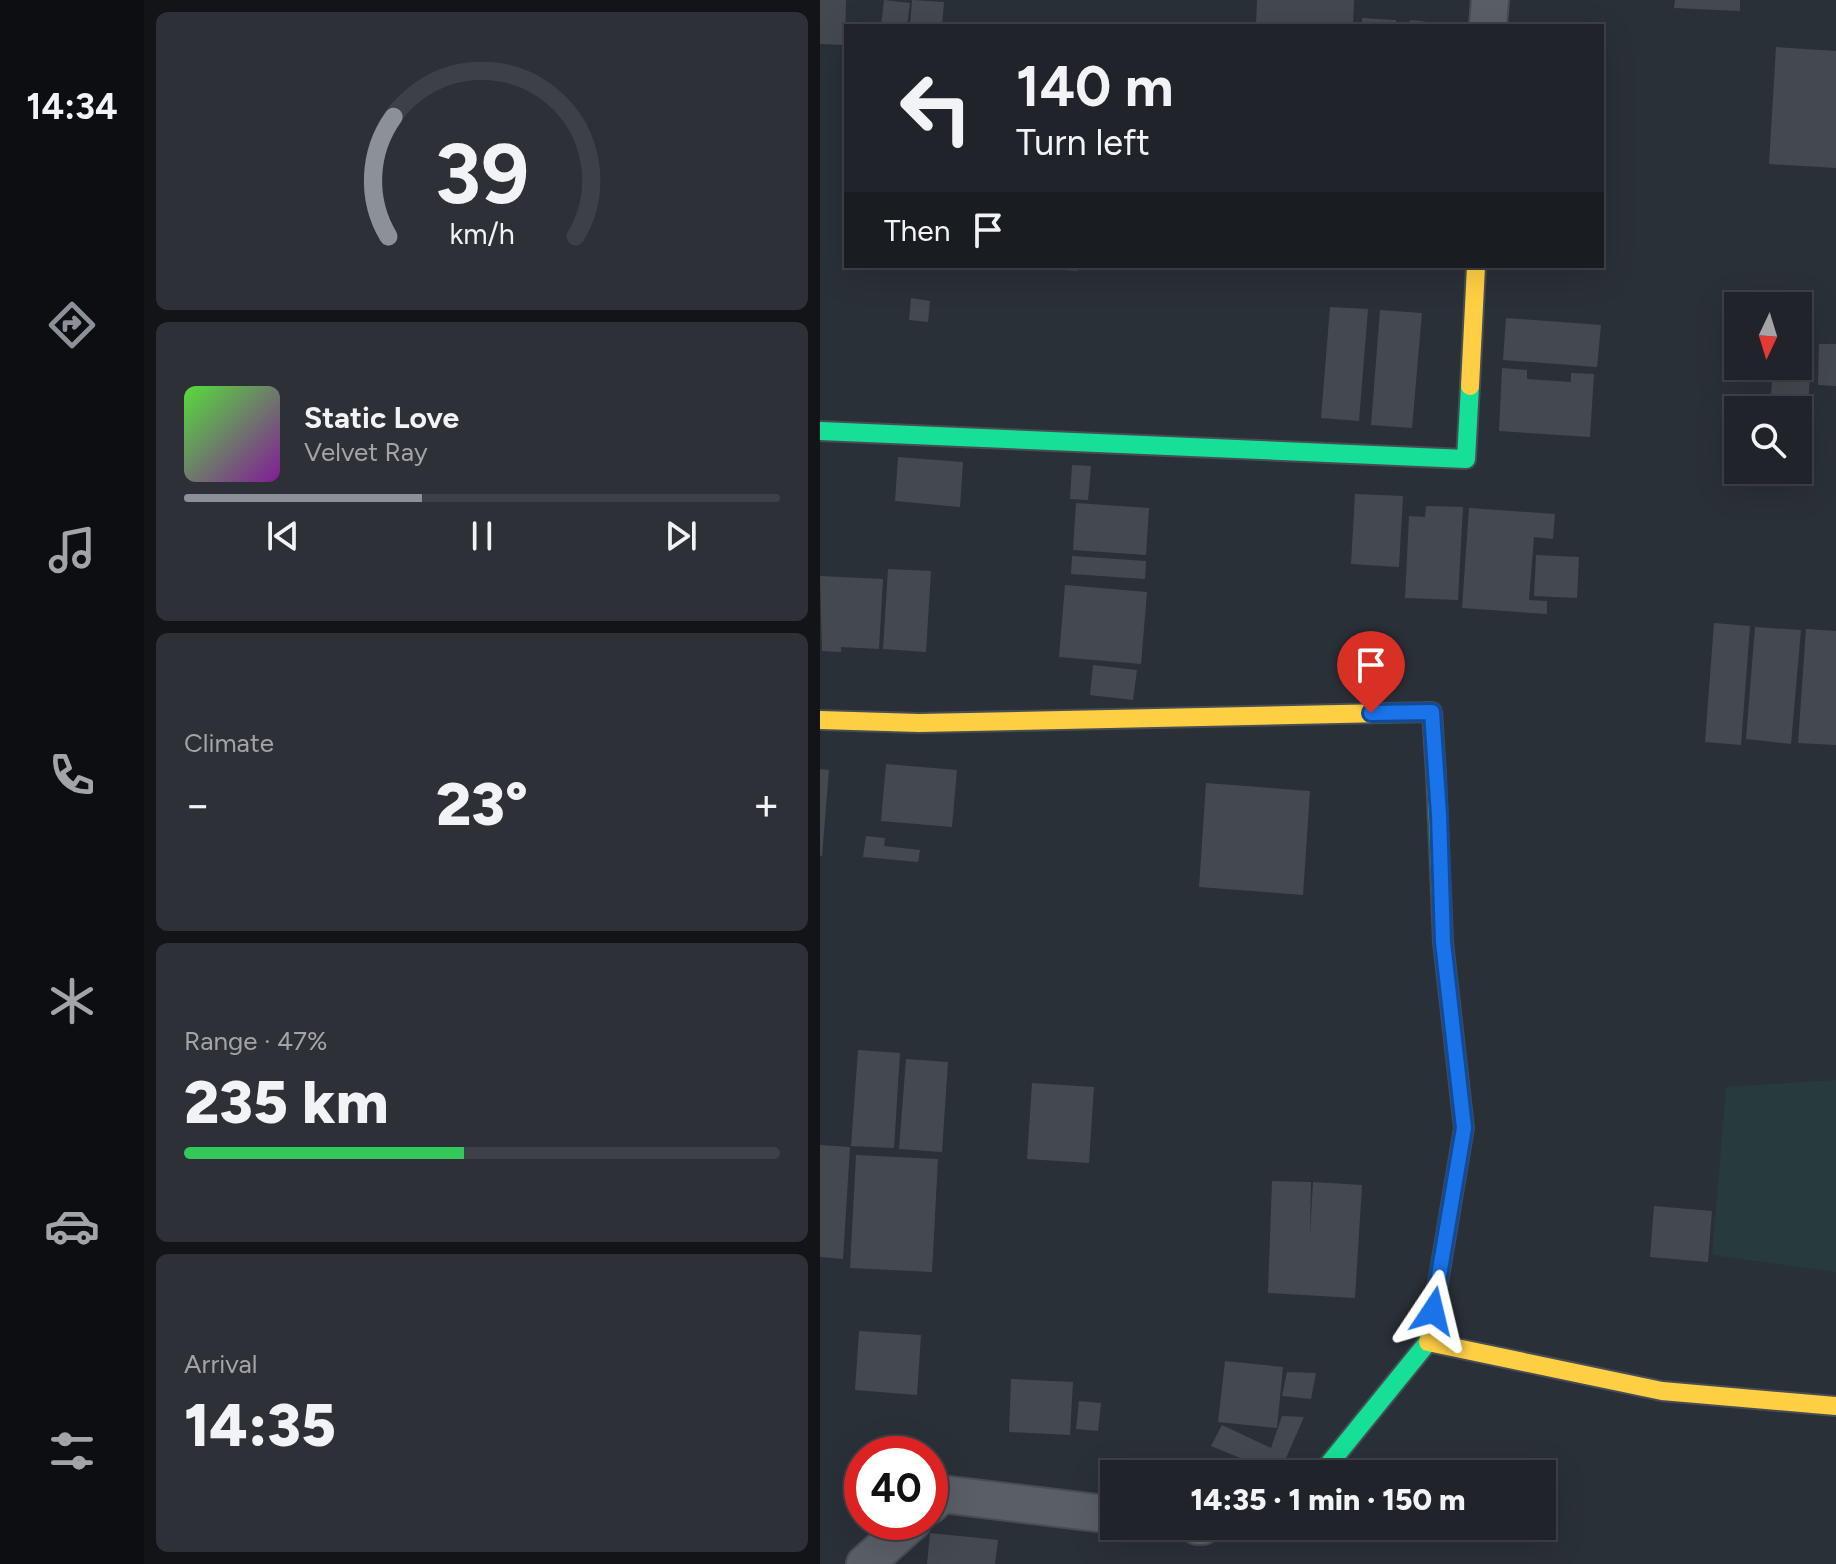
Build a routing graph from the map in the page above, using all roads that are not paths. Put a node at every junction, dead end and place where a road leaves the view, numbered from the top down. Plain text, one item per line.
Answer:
1 (1490, 0) edge
2 (1488, 24) edge
3 (1476, 268) edge
4 (820, 431) edge
5 (820, 720) edge
6 (1428, 1342) junction
7 (1836, 1406) edge
8 (1332, 1460) edge
9 (948, 1495) edge
10 (1100, 1513) edge
11 (892, 1540) edge
12 (865, 1564) edge

1 - 2 street
3 - 4 street
5 - 6 street
6 - 7 street
6 - 8 street
9 - 10 street
11 - 12 street

